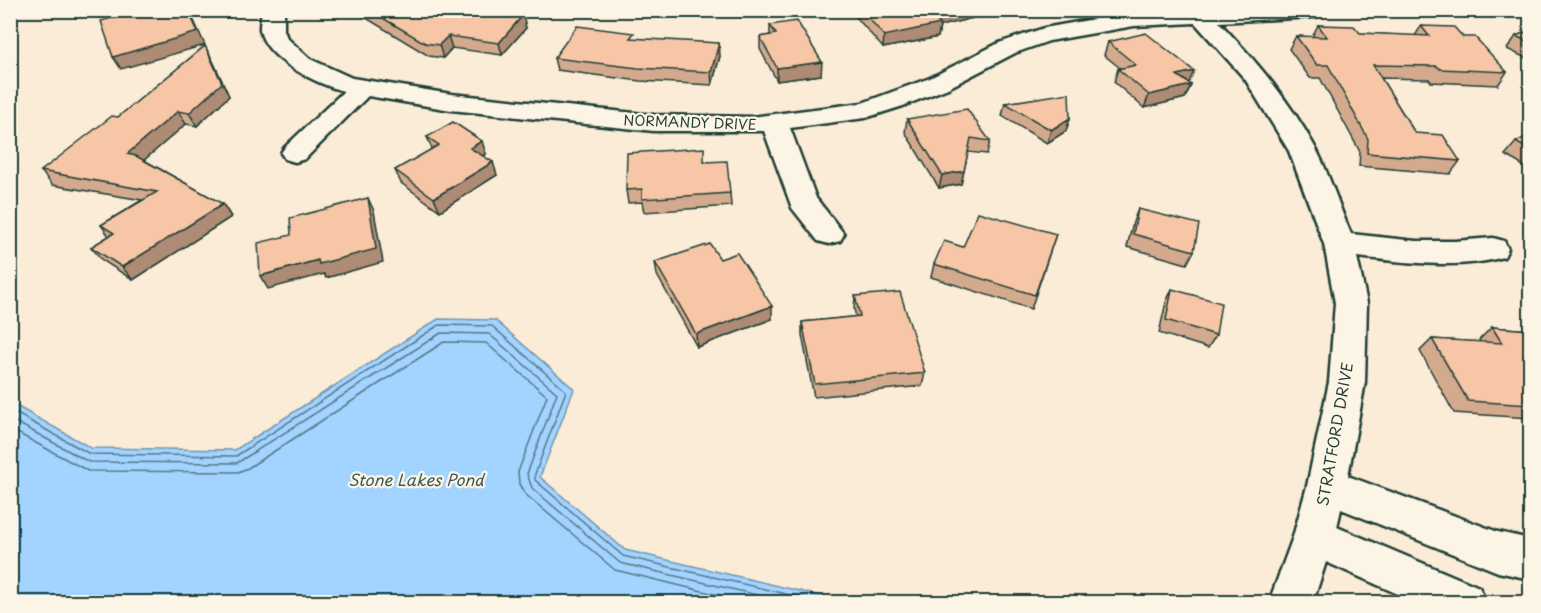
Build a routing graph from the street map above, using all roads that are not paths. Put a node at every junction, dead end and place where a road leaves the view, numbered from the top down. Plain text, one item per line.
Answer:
1 (273, 10) edge
2 (1314, 10) edge
3 (1199, 13) edge
4 (363, 87) junction
5 (775, 123) junction
6 (295, 153) dead end
7 (829, 234) dead end
8 (1339, 244) junction
9 (1493, 249) dead end
10 (1327, 486) junction
11 (1314, 537) junction
12 (1530, 559) edge
13 (1291, 603) edge
14 (1464, 603) edge

1 - 4 street, NORMANDY DRIVE
2 - 3 street, NORMANDY DRIVE
3 - 5 street, NORMANDY DRIVE
3 - 8 street, STRATFORD DRIVE
4 - 5 street, NORMANDY DRIVE
4 - 6 street
5 - 7 street
8 - 9 street
8 - 10 street, STRATFORD DRIVE
10 - 11 street, STRATFORD DRIVE
10 - 12 street
11 - 13 street, STRATFORD DRIVE
11 - 14 street

